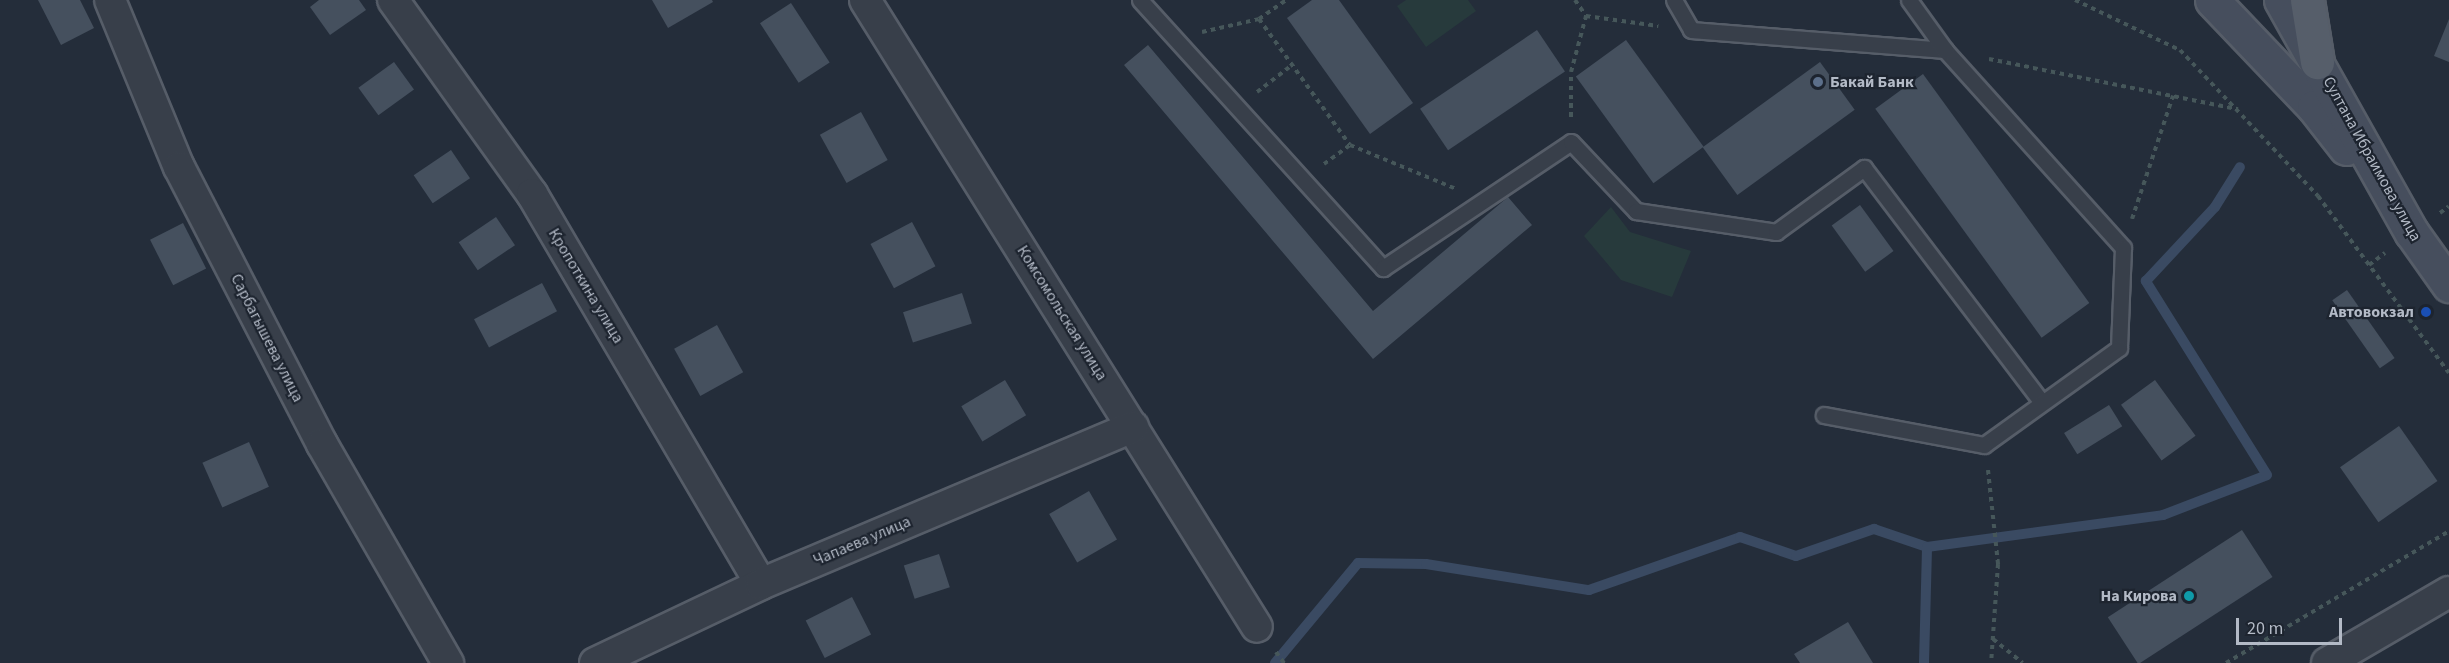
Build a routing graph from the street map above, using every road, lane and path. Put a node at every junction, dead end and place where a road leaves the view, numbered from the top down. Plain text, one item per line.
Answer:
1 (110, 0) edge
2 (393, 0) edge
3 (865, 0) edge
4 (1140, 0) edge
5 (1286, 0) edge
6 (1575, 0) edge
7 (1674, 0) edge
8 (1910, 0) edge
9 (2075, 0) edge
10 (2212, 0) edge
11 (2281, 0) edge
12 (2307, 0) edge
13 (1586, 16) junction
14 (1259, 19) junction
15 (1691, 30) junction
16 (1174, 38) junction
17 (1945, 50) junction
18 (2317, 62) junction
19 (1292, 65) junction
20 (2173, 96) junction
21 (1238, 108) junction
22 (2238, 109) junction
23 (1571, 142) junction
24 (1350, 145) junction
25 (1303, 179) junction
26 (1485, 201) junction
27 (2412, 233) junction
28 (2123, 248) junction
29 (2449, 285) edge
30 (2449, 373) edge
31 (2041, 401) junction
32 (1824, 415) dead end
33 (1133, 427) junction
34 (1984, 445) junction
35 (2449, 531) edge
36 (761, 584) junction
37 (2447, 596) edge
38 (1257, 627) dead end
39 (1993, 639) junction
40 (448, 663) edge
41 (595, 663) edge
42 (1991, 663) edge
43 (2023, 663) edge
44 (2226, 663) edge
45 (2327, 663) edge

1 - 40 street, Сарбагышева улица
2 - 36 street, Кропоткина улица
3 - 33 street, Комсомольская улица
4 - 16 lane
5 - 14 path
6 - 13 path
7 - 15 lane
8 - 17 lane
9 - 22 path
10 - 27 main road
11 - 18 main road, Султана Ибраимова улица
12 - 18 main road
13 - 15 path
13 - 23 path
14 - 16 path
14 - 19 path
15 - 17 lane
16 - 21 lane
17 - 20 path
17 - 28 lane
18 - 27 main road, Султана Ибраимова улица
19 - 21 path
19 - 24 path
20 - 22 path
20 - 28 path
21 - 25 lane
22 - 30 path
23 - 26 lane
23 - 31 lane
24 - 25 path
24 - 26 path
25 - 26 lane
27 - 29 main road, Султана Ибраимова улица
28 - 31 lane
31 - 34 lane
32 - 34 lane
33 - 36 street, Чапаева улица
33 - 38 street, Комсомольская улица
34 - 39 path
35 - 44 path
36 - 41 street, Чапаева улица
37 - 45 street
39 - 42 path
39 - 43 path

